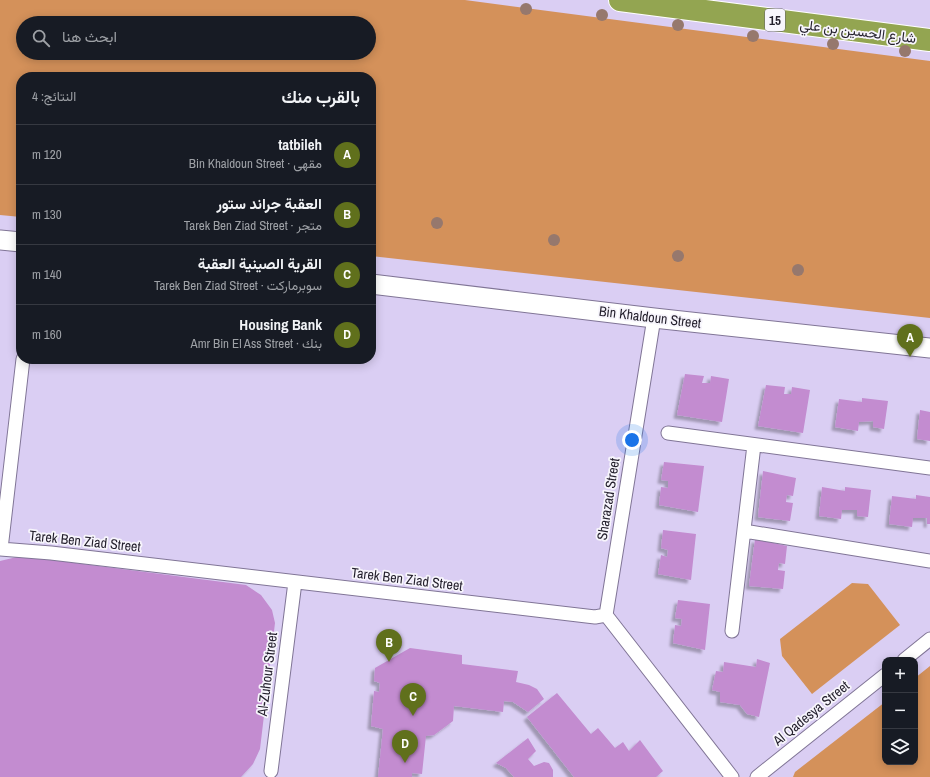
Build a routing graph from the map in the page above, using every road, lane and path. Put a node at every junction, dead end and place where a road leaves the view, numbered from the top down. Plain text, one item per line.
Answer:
1 (620, 0) edge
2 (930, 40) edge
3 (0, 240) edge
4 (16, 242) edge
5 (376, 285) edge
6 (654, 318) junction
7 (930, 348) edge
8 (22, 364) edge
9 (668, 433) dead end
10 (754, 445) junction
11 (930, 468) edge
12 (744, 531) junction
13 (0, 549) edge
14 (930, 561) edge
15 (295, 582) junction
16 (606, 615) junction
17 (732, 632) dead end
18 (930, 639) edge
19 (908, 657) edge
20 (882, 677) edge
21 (270, 775) edge
22 (732, 777) edge
23 (757, 777) edge

1 - 2 highway, شارع الحسين بن علي / 15
3 - 4 street
5 - 6 street, Bin Khaldoun Street
6 - 7 street, Bin Khaldoun Street
6 - 16 street, Sharazad Street
8 - 13 street
9 - 10 street
10 - 11 street
10 - 12 street
12 - 14 street
12 - 17 street
13 - 15 street, Tarek Ben Ziad Street
15 - 16 street, Tarek Ben Ziad Street
15 - 21 street, Al-Zuhour Street
16 - 22 street
18 - 19 street
20 - 23 street, Al Qadesya Street

